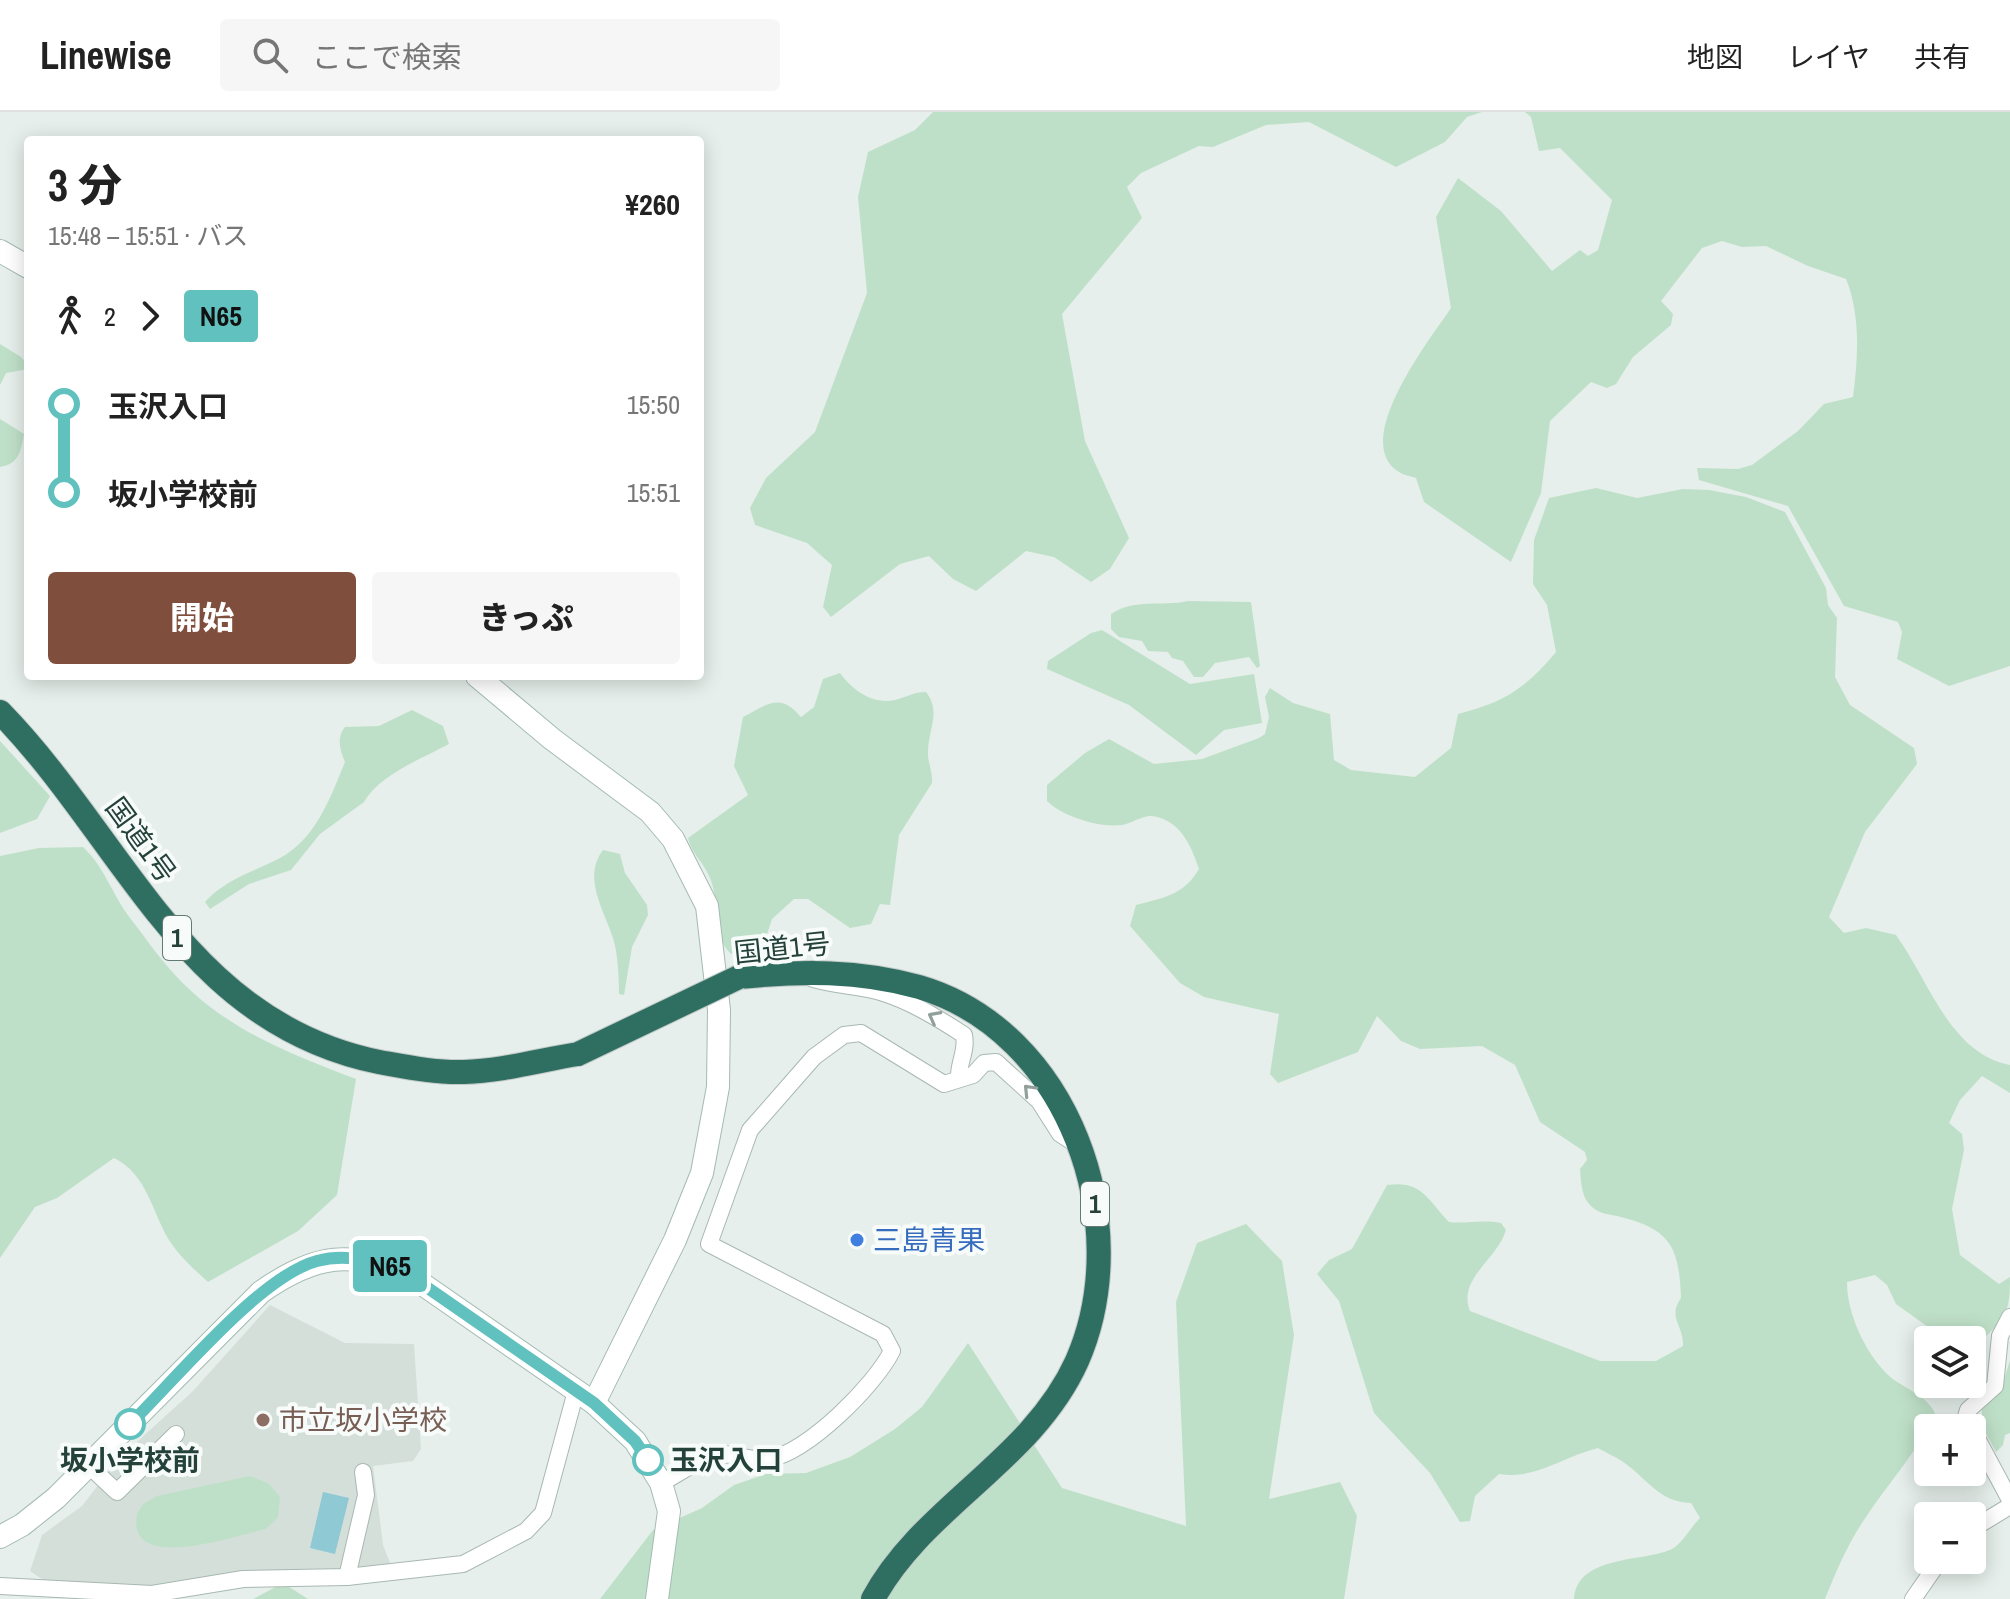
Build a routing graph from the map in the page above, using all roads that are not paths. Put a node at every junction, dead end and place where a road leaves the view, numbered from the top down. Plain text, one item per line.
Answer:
1 (0, 251) edge
2 (24, 265) edge
3 (482, 680) edge
4 (0, 712) edge
5 (793, 972) junction
6 (959, 1076) junction
7 (1080, 1147) junction
8 (2010, 1317) edge
9 (585, 1397) junction
10 (1967, 1414) edge
11 (176, 1434) dead end
12 (1986, 1456) edge
13 (88, 1465) junction
14 (363, 1472) dead end
15 (661, 1483) junction
16 (2010, 1503) edge
17 (1986, 1519) edge
18 (0, 1537) edge
19 (1930, 1574) edge
20 (347, 1577) junction
21 (0, 1586) edge
22 (657, 1599) edge
23 (873, 1599) edge
24 (1913, 1599) edge

1 - 2 street
3 - 9 street
4 - 5 highway, 国道1号 / 1, bridge
6 -> 5 street
5 - 7 highway, 国道1号 / 1
7 -> 6 street
6 - 15 street
7 - 23 highway, 国道1号 / 1
8 - 10 street
9 - 13 street
9 - 15 street
9 - 20 street
11 - 13 street
12 - 16 street
13 - 18 street
14 - 20 street
15 - 22 street
16 - 17 street
19 - 24 street
20 - 21 street

